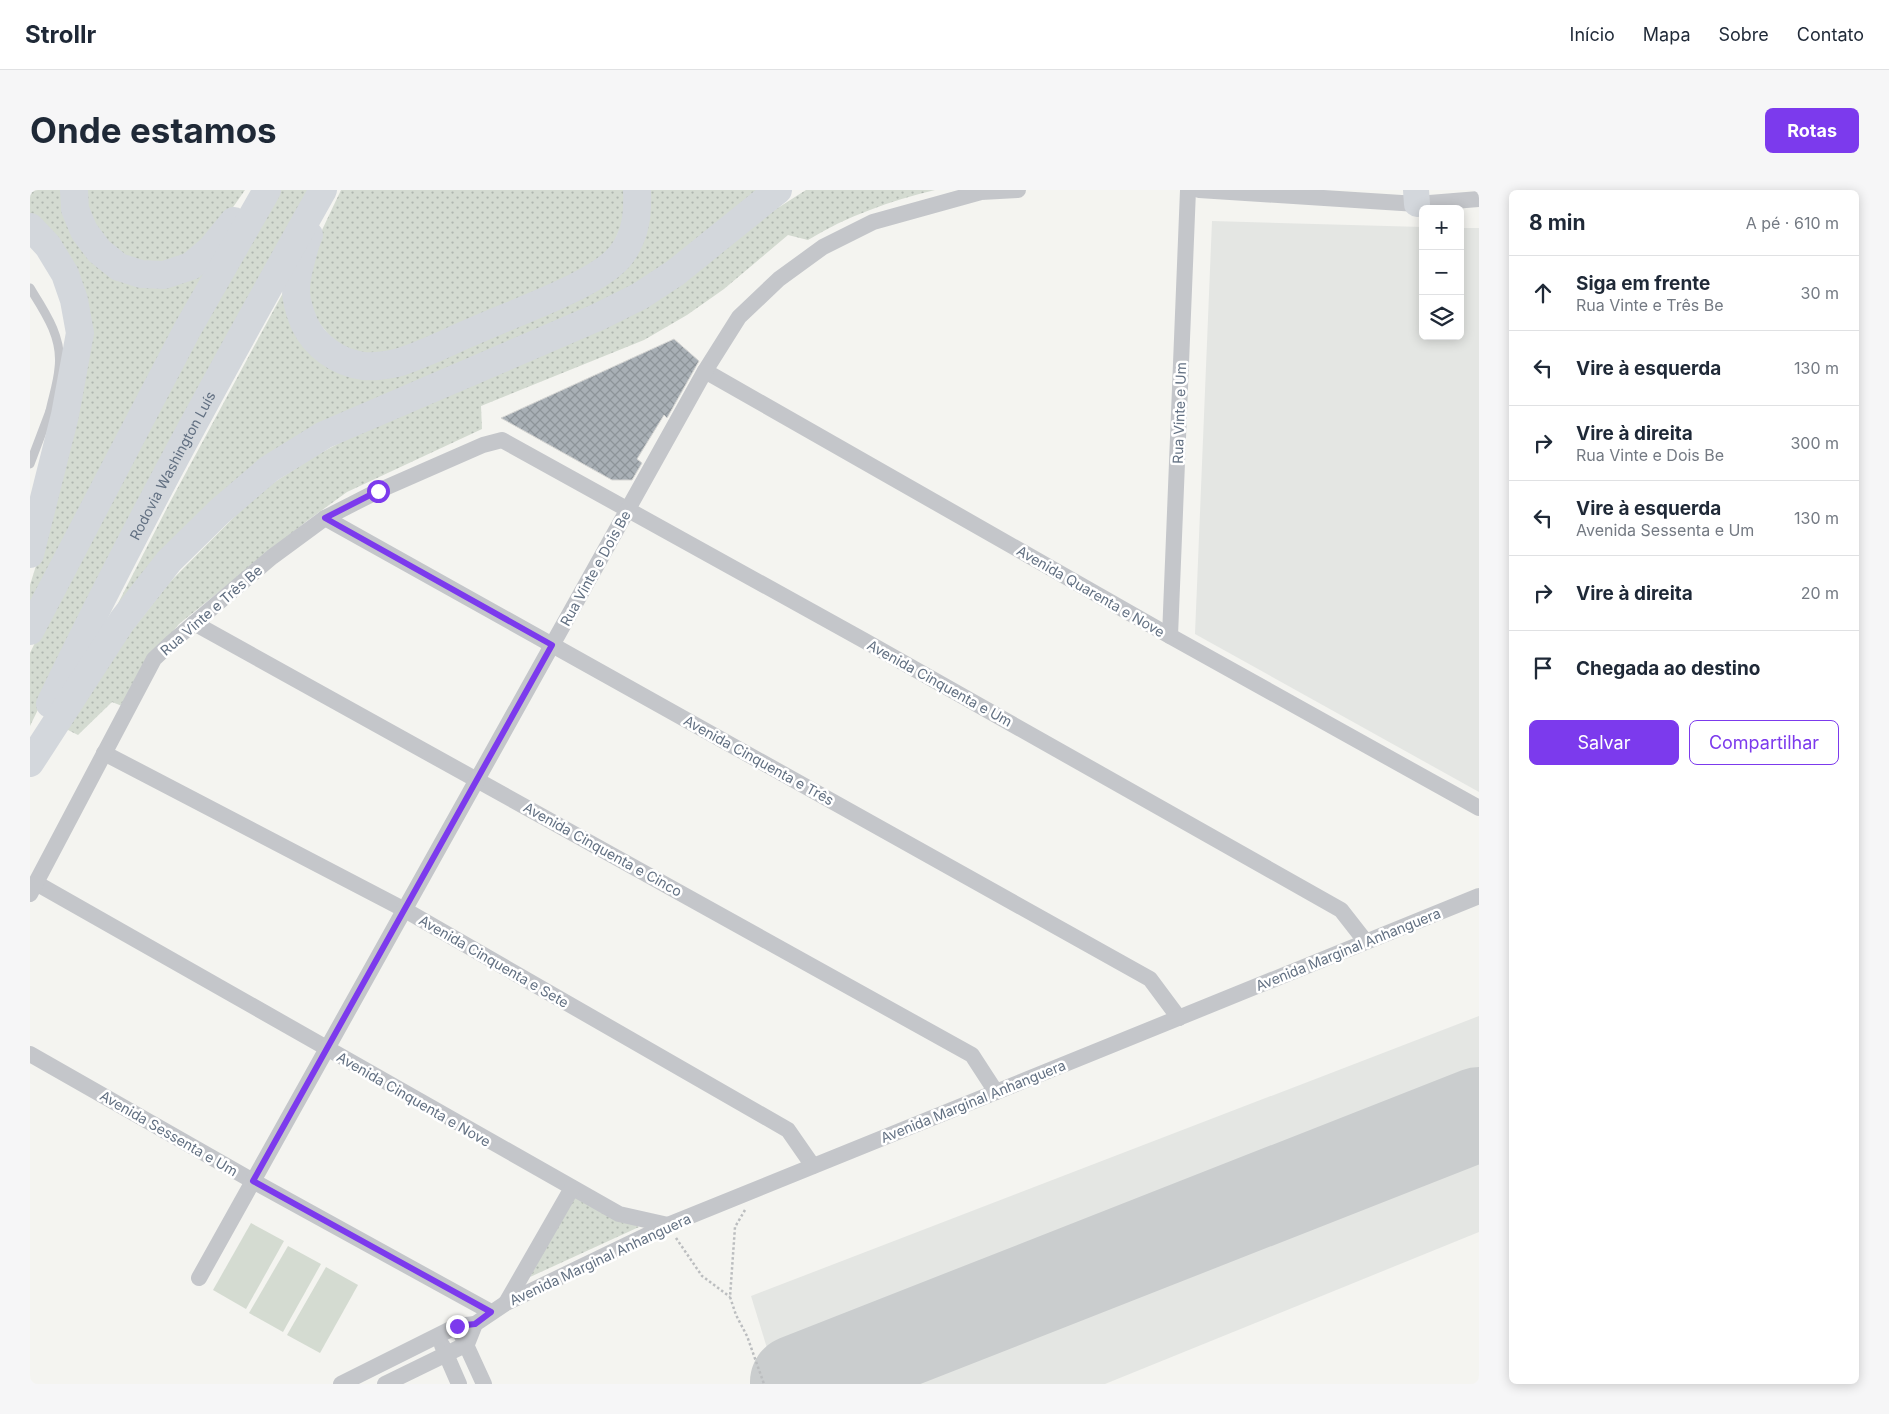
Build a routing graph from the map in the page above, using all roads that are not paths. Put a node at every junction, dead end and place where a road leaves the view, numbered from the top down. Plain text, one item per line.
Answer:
1 (74, 190) edge
2 (258, 190) edge
3 (267, 190) edge
4 (324, 190) edge
5 (329, 190) edge
6 (637, 190) edge
7 (778, 190) edge
8 (1018, 190) edge
9 (1188, 190) edge
10 (1199, 190) edge
11 (1416, 197) edge
12 (1479, 199) edge
13 (30, 227) edge
14 (30, 288) edge
15 (705, 371) junction
16 (58, 413) junction
17 (502, 440) joint
18 (30, 464) edge
19 (628, 510) junction
20 (325, 518) junction
21 (30, 554) edge
22 (194, 623) junction
23 (30, 631) edge
24 (1170, 636) junction
25 (552, 645) junction
26 (30, 746) edge
27 (104, 753) junction
28 (30, 763) edge
29 (478, 779) junction
30 (1479, 808) edge
31 (33, 889) edge
32 (1479, 896) edge
33 (405, 910) junction
34 (1366, 942) junction
35 (1179, 1018) junction
36 (327, 1049) junction
37 (30, 1054) edge
38 (996, 1092) junction
39 (813, 1166) junction
40 (253, 1181) junction
41 (572, 1188) junction
42 (668, 1225) junction
43 (199, 1278) dead end
44 (506, 1303) junction
45 (491, 1312) junction
46 (475, 1324) junction
47 (457, 1326) junction
48 (438, 1336) junction
49 (467, 1344) junction
50 (447, 1355) junction
51 (341, 1384) edge
52 (385, 1384) edge
53 (459, 1384) edge
54 (484, 1384) edge

1 - 2 highway
3 - 23 highway
4 - 26 highway, Rodovia Washington Luís
5 - 6 highway
7 - 28 highway
8 - 15 street, Rua Vinte e Dois Be
9 - 24 street, Rua Vinte e Um
10 - 11 street
11 - 12 street
13 - 16 highway
14 - 16 lane
15 - 19 street, Rua Vinte e Dois Be
15 - 24 street, Avenida Quarenta e Nove
16 - 18 lane
16 - 21 highway
17 - 19 street, Avenida Cinquenta e Um
17 - 20 street, Rua Vinte e Três Be
19 - 25 street, Rua Vinte e Dois Be
19 - 34 street, Avenida Cinquenta e Um
20 - 22 street, Rua Vinte e Três Be
20 - 25 street, Avenida Cinquenta e Três
22 - 27 street, Rua Vinte e Três Be
22 - 29 street, Avenida Cinquenta e Cinco
24 - 30 street, Avenida Quarenta e Nove
25 - 29 street, Rua Vinte e Dois Be
25 - 35 street, Avenida Cinquenta e Três
27 - 31 street, Rua Vinte e Três Be
27 - 33 street, Avenida Cinquenta e Sete
29 - 33 street, Rua Vinte e Dois Be
29 - 38 street, Avenida Cinquenta e Cinco
31 - 36 street, Avenida Cinquenta e Nove
32 - 34 street, Avenida Marginal Anhanguera
33 - 36 street, Rua Vinte e Dois Be
33 - 39 street, Avenida Cinquenta e Sete
34 - 35 street, Avenida Marginal Anhanguera
35 - 38 street, Avenida Marginal Anhanguera
36 - 40 street, Rua Vinte e Dois Be
36 - 41 street, Avenida Cinquenta e Nove
37 - 40 street, Avenida Sessenta e Um
38 - 39 street, Avenida Marginal Anhanguera
39 - 42 street, Avenida Marginal Anhanguera
40 - 43 street, Rua Vinte e Dois Be
40 - 45 street, Avenida Sessenta e Um
41 - 42 street, Avenida Cinquenta e Nove
41 - 44 street
42 - 44 street, Avenida Marginal Anhanguera
44 - 45 street, Avenida Marginal Anhanguera
45 - 46 street, Avenida Marginal Anhanguera
46 - 47 street
46 - 49 street
47 - 48 street
47 - 49 street
48 - 50 street
48 - 51 street
49 - 50 street
49 - 54 street
50 - 52 street
50 - 53 street

